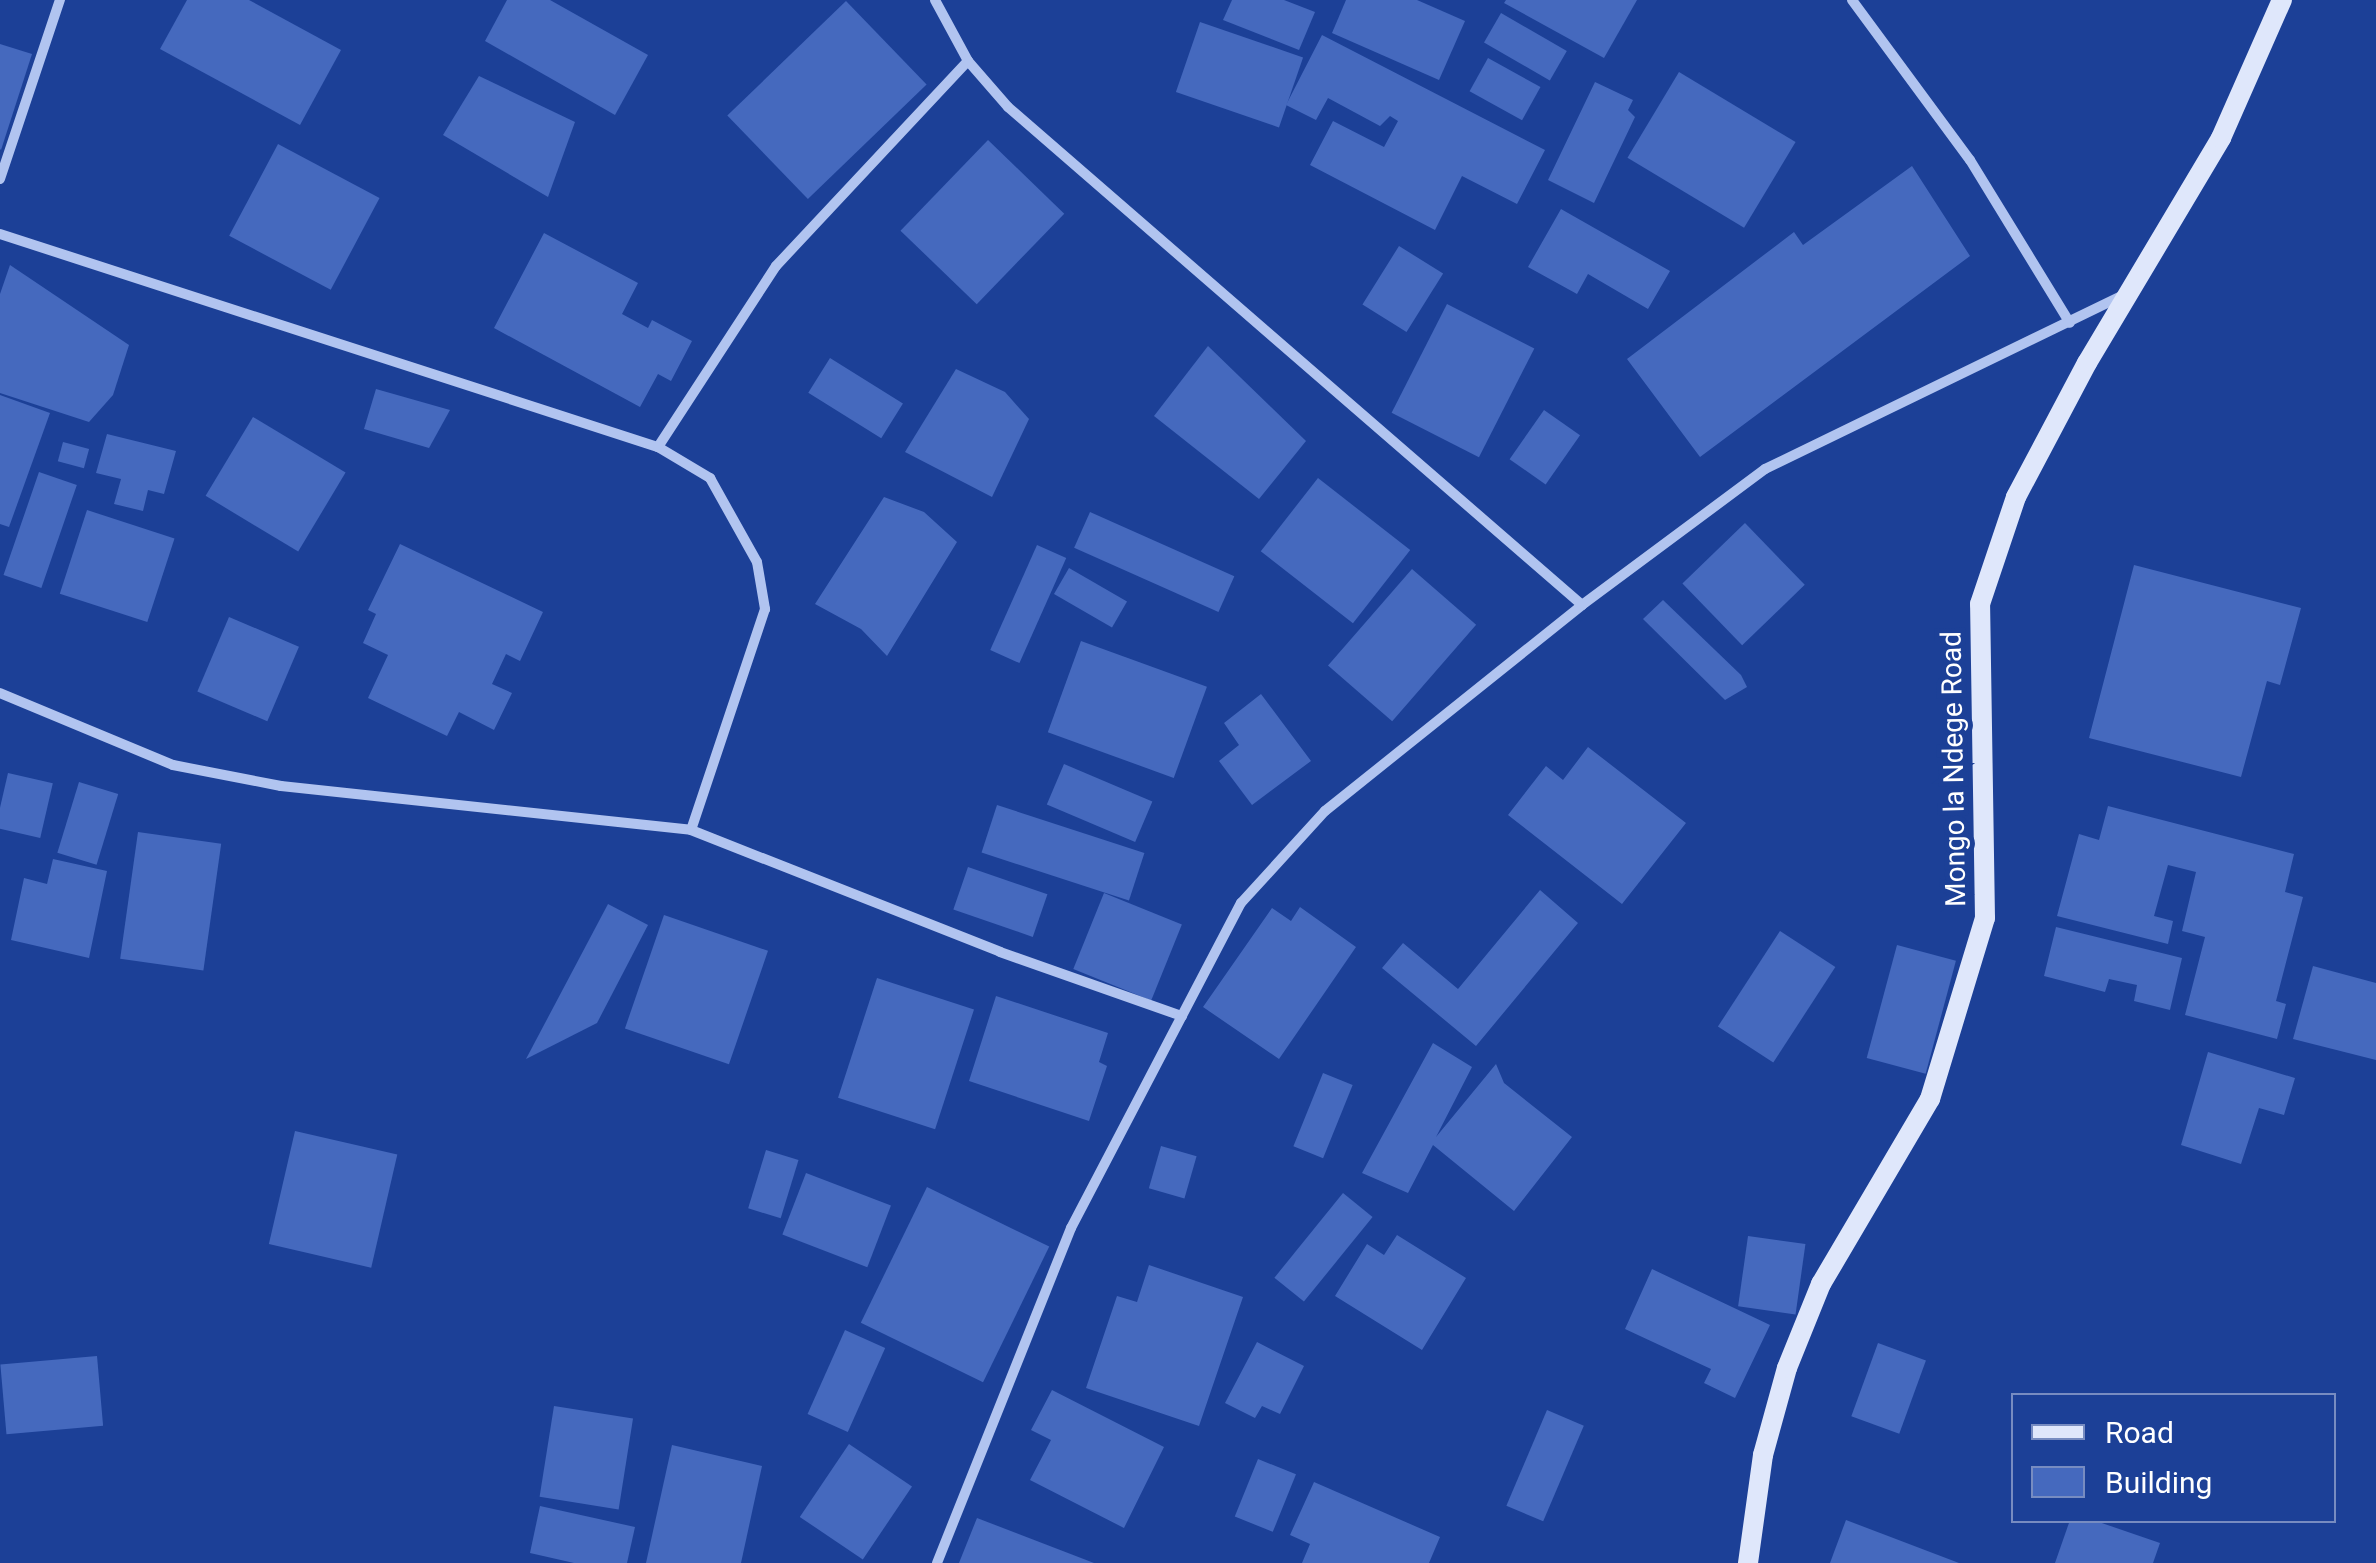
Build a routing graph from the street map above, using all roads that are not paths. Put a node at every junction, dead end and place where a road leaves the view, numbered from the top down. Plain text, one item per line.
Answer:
1 (60, 0) edge
2 (935, 0) edge
3 (1852, 0) edge
4 (2282, 0) edge
5 (968, 61) junction
6 (0, 178) edge
7 (0, 234) edge
8 (2129, 293) junction
9 (2070, 323) junction
10 (658, 447) junction
11 (1582, 605) junction
12 (0, 693) edge
13 (691, 830) junction
14 (1182, 1016) junction
15 (937, 1563) edge
16 (1748, 1563) edge

1 - 6 street
2 - 5 street
3 - 9 street
4 - 8 street, Mongo la Ndege Road
5 - 10 street
5 - 11 street
7 - 10 street
8 - 9 street
8 - 16 street, Mongo la Ndege Road
9 - 11 street
10 - 13 street
11 - 14 street
12 - 13 street
13 - 14 street
14 - 15 street

